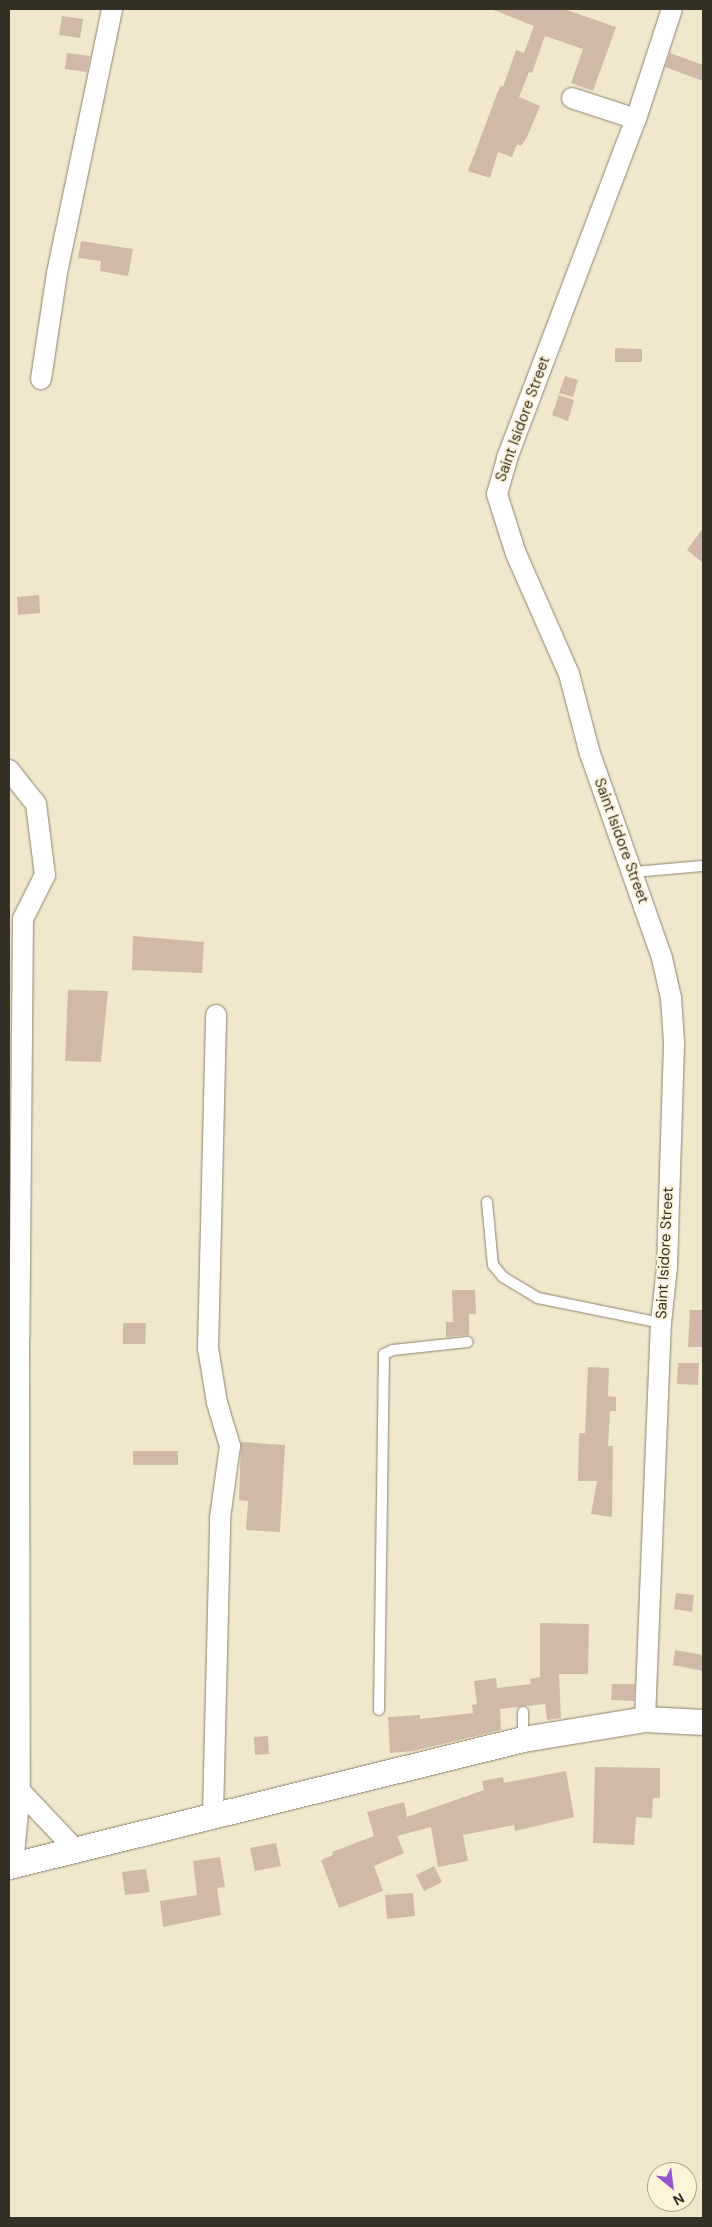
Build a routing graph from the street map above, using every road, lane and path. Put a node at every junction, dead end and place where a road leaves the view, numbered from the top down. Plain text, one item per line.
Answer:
1 (112, 9) edge
2 (672, 9) edge
3 (572, 98) dead end
4 (636, 119) junction
5 (41, 379) dead end
6 (9, 770) edge
7 (703, 866) edge
8 (633, 872) junction
9 (216, 1015) dead end
10 (487, 1202) dead end
11 (661, 1323) junction
12 (468, 1342) dead end
13 (378, 1710) dead end
14 (523, 1712) dead end
15 (645, 1719) junction
16 (703, 1722) edge
17 (523, 1739) junction
18 (20, 1791) junction
19 (213, 1815) junction
20 (74, 1848) junction
21 (11, 1866) edge

1 - 5 street
2 - 4 street, Saint Isidore Street
3 - 4 street
4 - 8 street, Saint Isidore Street
6 - 18 street
7 - 8 lane
8 - 11 street, Saint Isidore Street
9 - 19 street
10 - 11 lane
11 - 15 street, Saint Isidore Street
12 - 13 lane
14 - 17 lane
15 - 16 street
15 - 17 street
17 - 19 street
18 - 20 street
18 - 21 street
19 - 20 street
20 - 21 street

